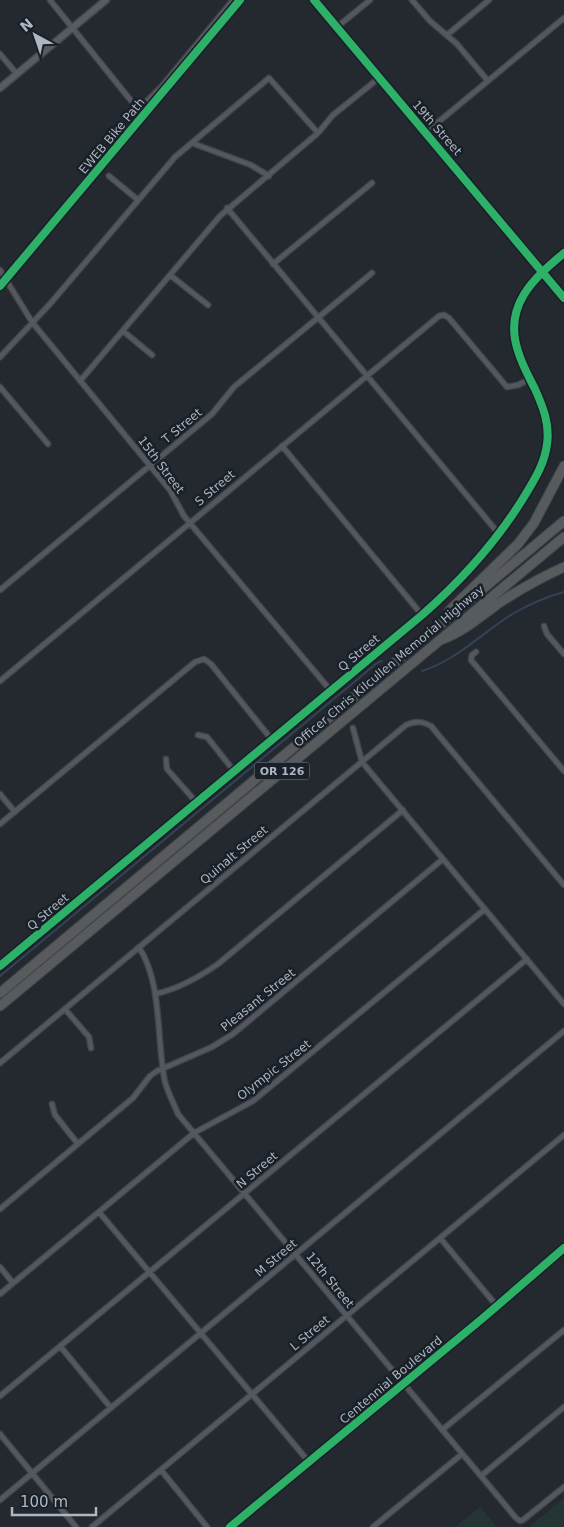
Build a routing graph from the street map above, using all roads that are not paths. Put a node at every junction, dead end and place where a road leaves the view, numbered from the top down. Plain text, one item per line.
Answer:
1 (50, 0) edge
2 (106, 0) edge
3 (233, 0) edge
4 (314, 0) edge
5 (370, 0) edge
6 (412, 0) edge
7 (489, 0) edge
8 (564, 18) edge
9 (337, 27) junction
10 (72, 28) junction
11 (447, 35) junction
12 (0, 54) edge
13 (17, 74) junction
14 (379, 78) junction
15 (488, 81) junction
16 (0, 88) edge
17 (318, 133) junction
18 (425, 133) junction
19 (192, 143) junction
20 (109, 176) dead end
21 (269, 176) junction
22 (372, 183) dead end
23 (138, 200) junction
24 (227, 208) junction
25 (564, 253) edge
26 (273, 264) junction
27 (0, 270) edge
28 (542, 271) junction
29 (372, 273) dead end
30 (170, 275) junction
31 (564, 298) edge
32 (208, 305) dead end
33 (318, 318) junction
34 (32, 322) junction
35 (123, 331) junction
36 (152, 355) dead end
37 (0, 357) edge
38 (366, 376) junction
39 (530, 378) junction
40 (80, 381) junction
41 (0, 387) edge
42 (48, 444) dead end
43 (282, 446) junction
44 (150, 466) junction
45 (564, 466) edge
46 (564, 521) edge
47 (190, 522) junction
48 (499, 534) junction
49 (564, 537) edge
50 (564, 567) edge
51 (0, 590) edge
52 (422, 616) junction
53 (544, 626) dead end
54 (436, 628) junction
55 (436, 642) junction
56 (476, 652) dead end
57 (564, 654) edge
58 (0, 681) edge
59 (331, 691) junction
60 (353, 728) dead end
61 (198, 734) dead end
62 (272, 740) junction
63 (166, 759) dead end
64 (362, 762) junction
65 (234, 771) junction
66 (564, 771) edge
67 (0, 794) edge
68 (197, 803) junction
69 (403, 810) junction
70 (15, 812) junction
71 (0, 824) edge
72 (444, 860) junction
73 (564, 885) edge
74 (485, 909) junction
75 (139, 947) junction
76 (527, 959) junction
77 (0, 965) edge
78 (0, 993) edge
79 (154, 994) junction
80 (564, 1004) edge
81 (0, 1006) edge
82 (65, 1009) junction
83 (564, 1031) edge
84 (91, 1048) dead end
85 (0, 1063) edge
86 (163, 1067) junction
87 (52, 1104) dead end
88 (194, 1133) junction
89 (564, 1134) edge
90 (78, 1144) junction
91 (245, 1193) junction
92 (0, 1209) edge
93 (99, 1212) junction
94 (440, 1238) junction
95 (564, 1248) edge
96 (296, 1254) junction
97 (0, 1267) edge
98 (150, 1272) junction
99 (13, 1283) junction
100 (0, 1294) edge
101 (496, 1305) junction
102 (346, 1316) junction
103 (564, 1330) edge
104 (201, 1333) junction
105 (60, 1346) junction
106 (403, 1384) junction
107 (252, 1394) junction
108 (0, 1396) edge
109 (564, 1407) edge
110 (111, 1408) junction
111 (442, 1430) junction
112 (0, 1434) edge
113 (462, 1454) junction
114 (309, 1462) junction
115 (161, 1470) junction
116 (32, 1474) junction
117 (481, 1476) junction
118 (564, 1487) edge
119 (0, 1500) edge
120 (76, 1527) edge
121 (92, 1527) edge
122 (207, 1527) edge
123 (230, 1527) edge
124 (373, 1527) edge

1 - 10 street
2 - 10 street
3 - 10 street
4 - 9 street, 19th Street
5 - 9 street
6 - 11 street
7 - 11 street
8 - 15 street
9 - 14 street, 19th Street
10 - 13 street
11 - 15 street
12 - 13 street
13 - 16 street
14 - 17 street
14 - 18 street, 19th Street
15 - 18 street
17 - 19 street
17 - 21 street
18 - 28 street, 19th Street
19 - 21 street
19 - 23 street
20 - 23 street
21 - 24 street
22 - 26 street
23 - 34 street
24 - 26 street
24 - 30 street
25 - 28 street, Q Street
26 - 33 street
27 - 34 street, 15th Street
28 - 31 street, 19th Street
28 - 39 street, Q Street
29 - 33 street, T Street
30 - 32 street
30 - 35 street
33 - 38 street
33 - 44 street, T Street
34 - 37 street
34 - 40 street, 15th Street
35 - 36 street
35 - 40 street
38 - 39 street, S Street
38 - 43 street, S Street
38 - 48 street
39 - 48 street, Q Street
40 - 44 street, 15th Street
41 - 42 street
43 - 47 street, S Street
43 - 52 street
44 - 47 street, 15th Street
44 - 51 street, T Street
45 - 54 highway
46 - 54 highway, Officer Chris Kilcullen Memorial Highway / OR 126
47 - 58 street, S Street
47 - 59 street, 15th Street
48 - 52 street, Q Street
49 - 55 highway, Officer Chris Kilcullen Memorial Highway / OR 126
50 - 55 highway
52 - 59 street, Q Street
53 - 57 street
54 - 78 highway, Officer Chris Kilcullen Memorial Highway / OR 126
55 - 81 highway, Officer Chris Kilcullen Memorial Highway / OR 126
56 - 66 street
59 - 62 street, Q Street
60 - 64 street
61 - 65 street
62 - 65 street, Q Street
62 - 70 street
63 - 68 street
64 - 69 street
64 - 73 street, Quinalt Street
64 - 75 street, Quinalt Street
65 - 68 street, Q Street
67 - 70 street
68 - 77 street, Q Street
69 - 72 street
69 - 79 street
70 - 71 street
72 - 74 street
72 - 86 street, Pleasant Street
74 - 76 street
74 - 88 street, Olympic Street
75 - 79 street, 12th Street
75 - 82 street, Quinalt Street
76 - 80 street
76 - 91 street, N Street
79 - 86 street, 12th Street
82 - 84 street
82 - 85 street, Quinalt Street
83 - 96 street, M Street
86 - 88 street, 12th Street
86 - 90 street, Pleasant Street
87 - 90 street
88 - 91 street, 12th Street
88 - 93 street, Olympic Street
89 - 94 street, L Street
90 - 92 street, Pleasant Street
91 - 96 street, 12th Street
91 - 98 street, N Street
93 - 98 street
93 - 99 street, Olympic Street
94 - 101 street
94 - 102 street, L Street
95 - 101 street, Centennial Boulevard
96 - 102 street, 12th Street
96 - 104 street, M Street
97 - 99 street
98 - 104 street
98 - 105 street, N Street
99 - 100 street, Olympic Street
101 - 106 street, Centennial Boulevard
102 - 106 street, 12th Street
102 - 107 street, L Street
103 - 111 street
104 - 107 street
104 - 110 street, M Street
105 - 108 street, N Street
105 - 110 street
106 - 111 street, 12th Street
106 - 114 street, Centennial Boulevard
107 - 114 street
107 - 115 street, L Street
109 - 117 street
110 - 116 street, M Street
111 - 113 street, 12th Street
112 - 116 street
113 - 117 street, 12th Street
113 - 124 street
114 - 123 street, Centennial Boulevard
115 - 121 street, L Street
115 - 122 street
116 - 119 street, M Street
116 - 120 street
117 - 118 street, 12th Street

